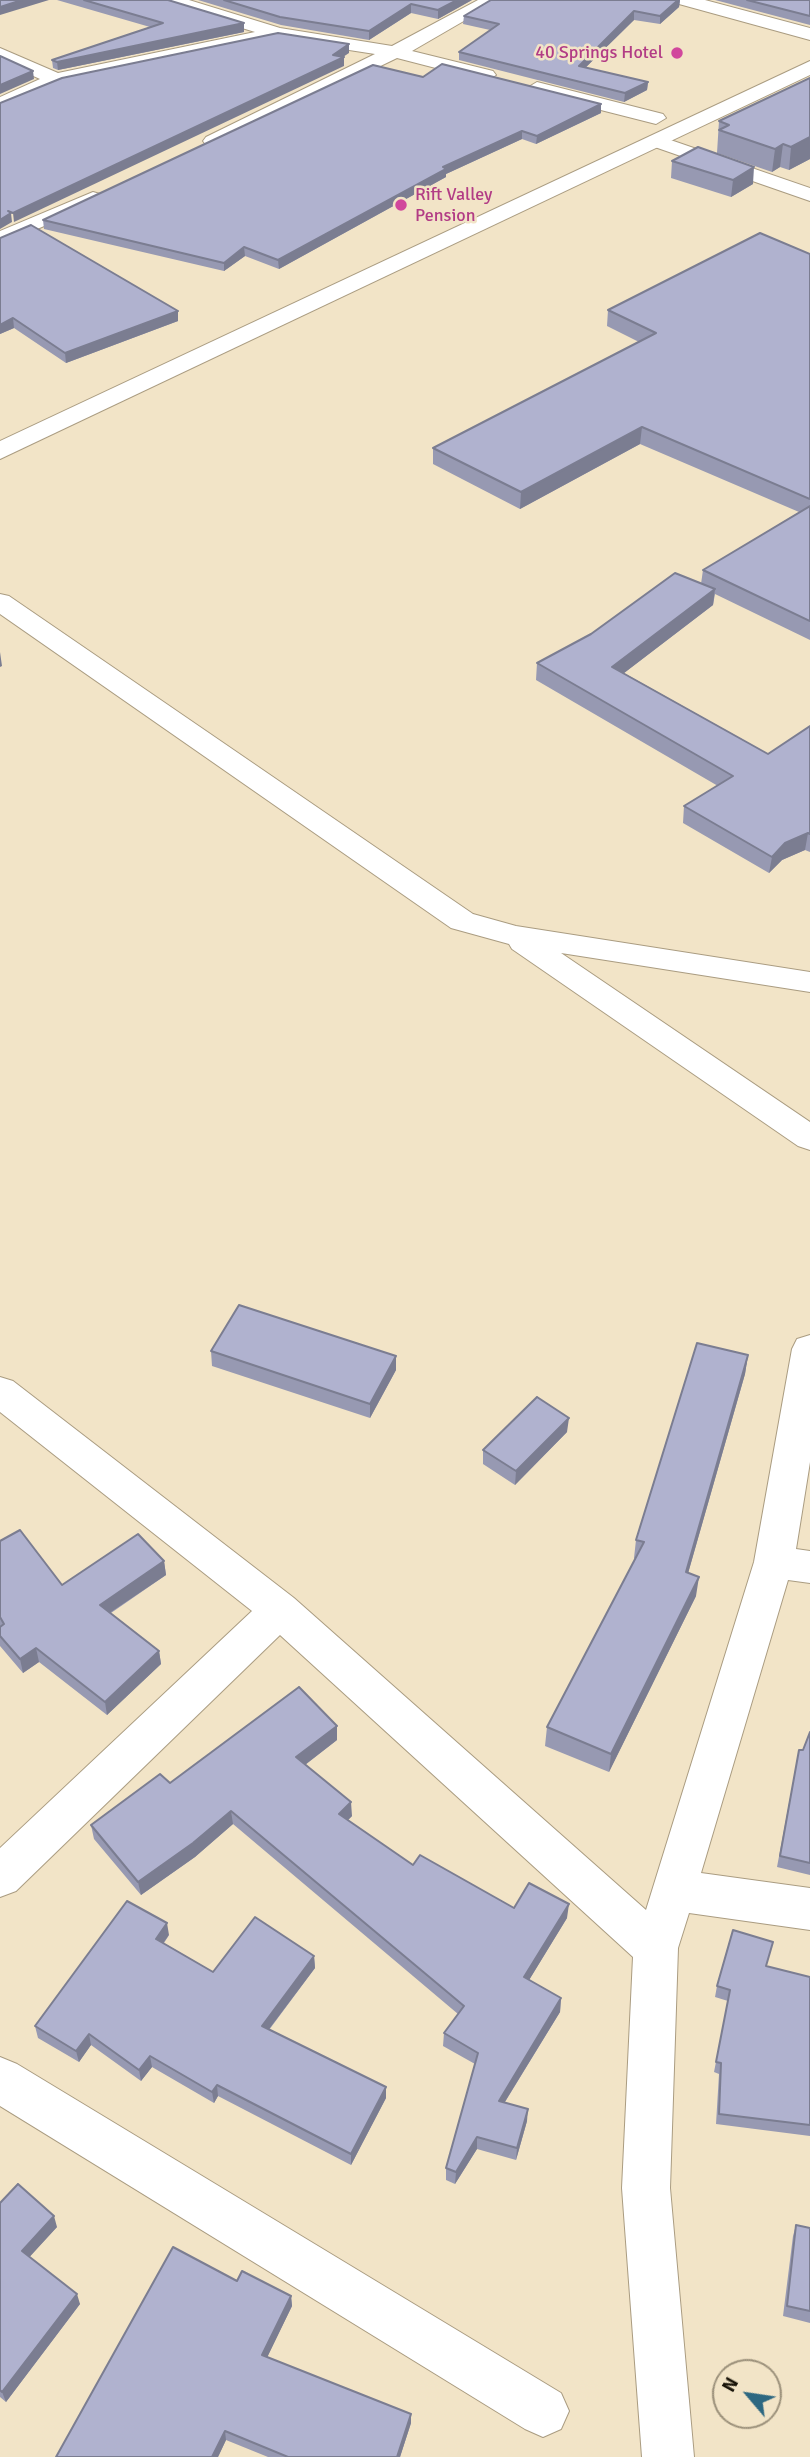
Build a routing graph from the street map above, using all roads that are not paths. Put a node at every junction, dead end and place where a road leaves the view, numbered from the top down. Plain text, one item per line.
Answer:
1 (170, 0) edge
2 (491, 0) edge
3 (685, 0) edge
4 (277, 33) junction
5 (810, 34) edge
6 (810, 47) edge
7 (395, 52) junction
8 (0, 54) edge
9 (810, 67) edge
10 (56, 79) junction
11 (0, 104) edge
12 (656, 130) junction
13 (197, 148) edge
14 (112, 188) edge
15 (810, 195) edge
16 (0, 239) edge
17 (391, 241) dead end
18 (0, 451) edge
19 (0, 602) edge
20 (515, 936) junction
21 (810, 982) edge
22 (810, 1138) edge
23 (810, 1349) edge
24 (0, 1391) edge
25 (792, 1564) edge
26 (280, 1610) junction
27 (0, 1877) edge
28 (673, 1889) junction
29 (810, 1909) edge
30 (656, 1948) junction
31 (0, 2080) edge
32 (542, 2412) dead end
33 (668, 2457) edge

1 - 4 street
2 - 7 street
3 - 5 street
4 - 7 street
4 - 10 street
6 - 12 street
7 - 12 street
7 - 13 street
8 - 10 street
9 - 12 street
10 - 11 street
12 - 15 street
12 - 17 street
12 - 18 street
14 - 16 street
19 - 20 street
20 - 21 street
20 - 22 street
23 - 25 street
24 - 26 street
25 - 28 street
26 - 27 street
26 - 30 street
28 - 29 street
28 - 30 street
30 - 33 street
31 - 32 street

